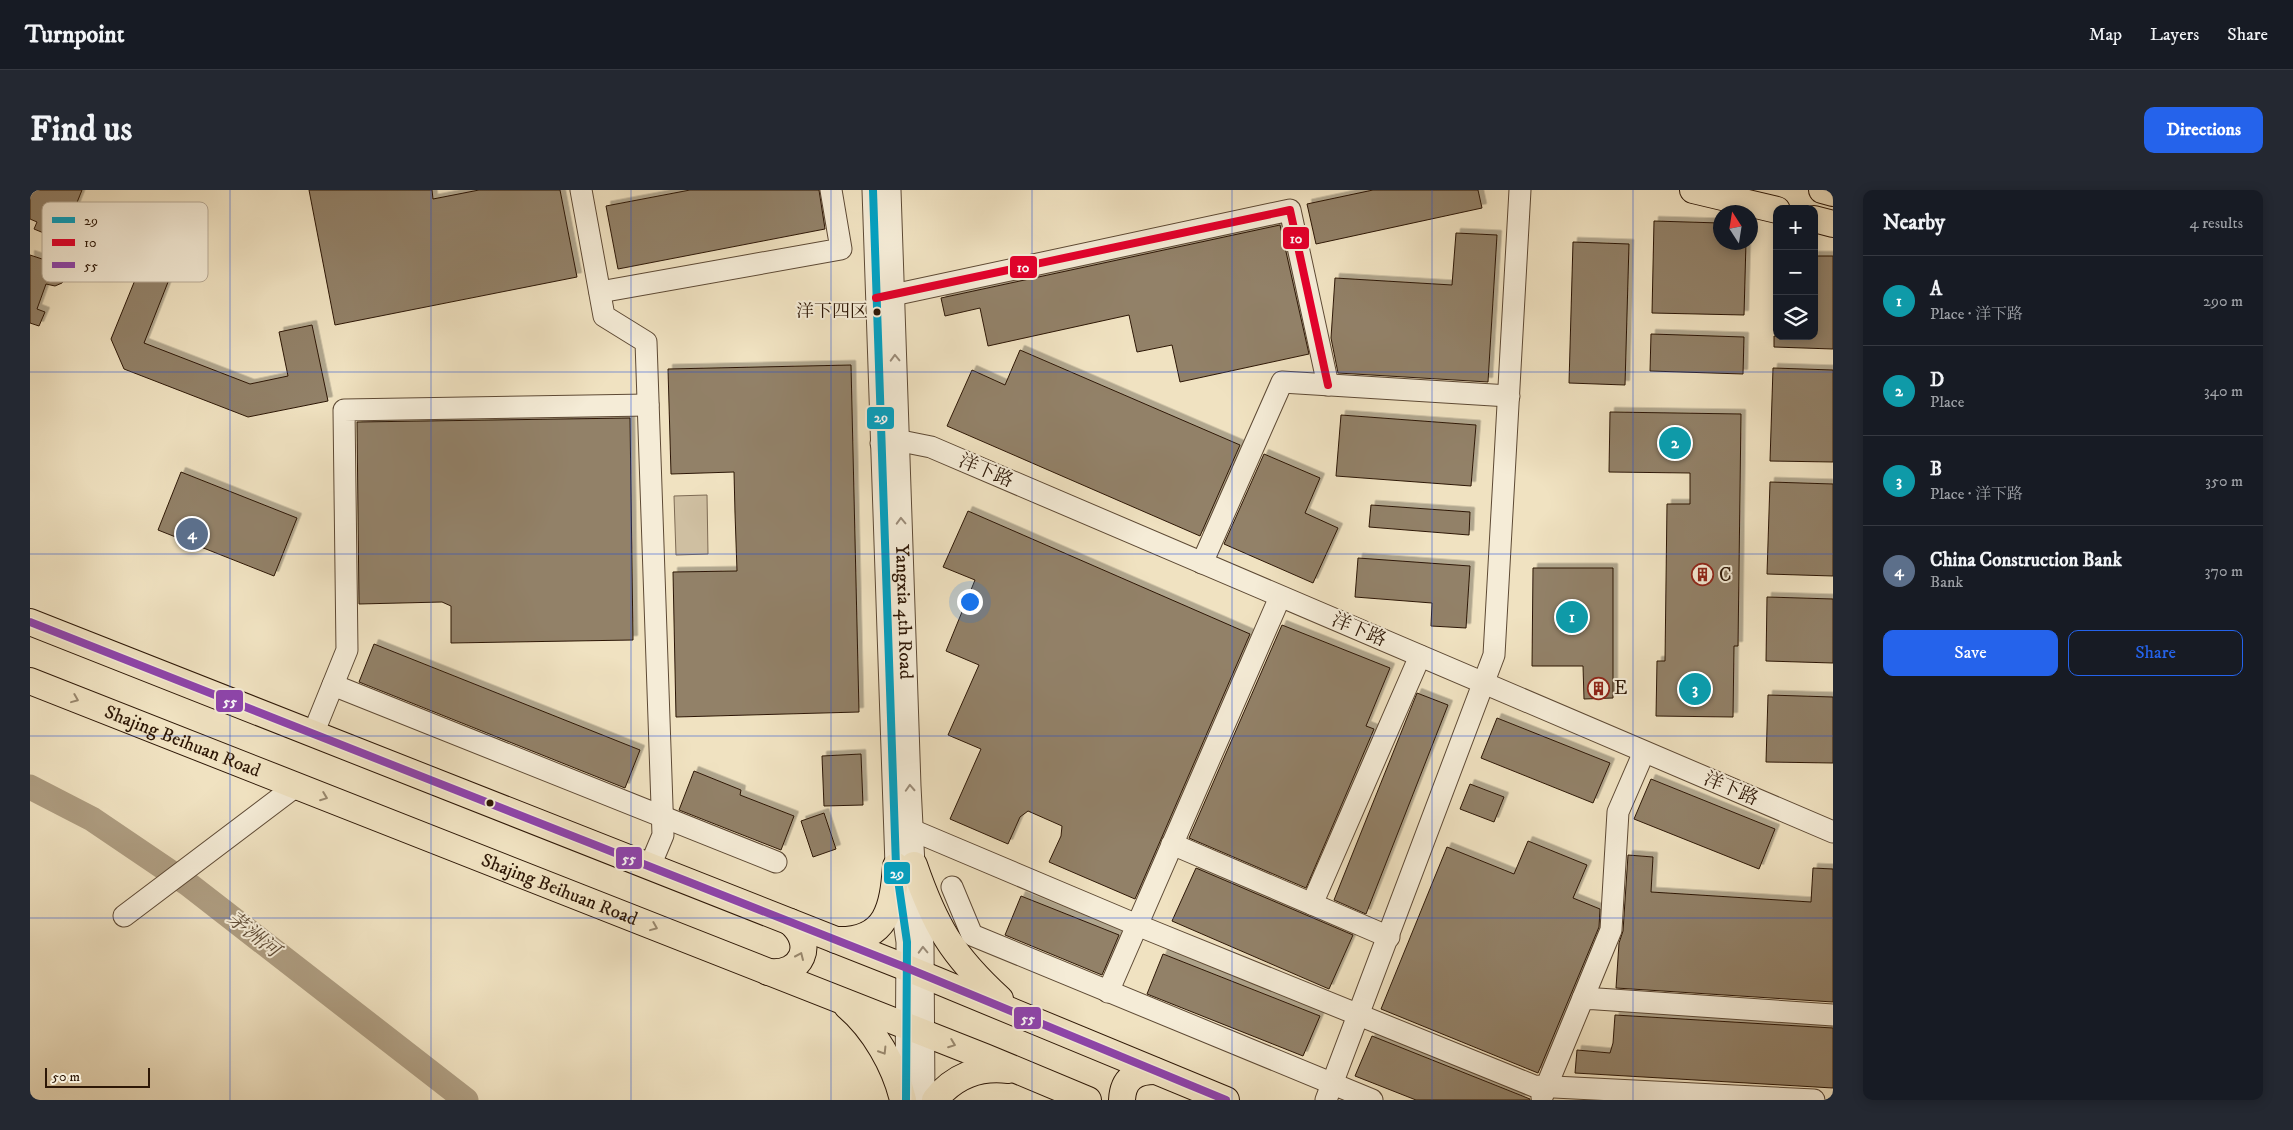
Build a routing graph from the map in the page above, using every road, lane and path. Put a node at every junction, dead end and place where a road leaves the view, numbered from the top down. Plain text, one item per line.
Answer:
1 (581, 190) edge
2 (831, 190) edge
3 (873, 190) edge
4 (890, 190) edge
5 (1520, 190) edge
6 (1693, 190) edge
7 (1822, 190) edge
8 (1833, 193) edge
9 (1773, 209) edge
10 (1818, 220) edge
11 (1833, 224) edge
12 (600, 292) junction
13 (885, 297) junction
14 (1328, 385) junction
15 (1508, 396) junction
16 (648, 405) junction
17 (890, 442) junction
18 (1202, 563) junction
19 (1280, 596) junction
20 (30, 622) edge
21 (1420, 656) junction
22 (30, 681) edge
23 (1484, 684) junction
24 (333, 685) junction
25 (314, 734) junction
26 (1644, 752) junction
27 (296, 786) junction
28 (663, 817) junction
29 (912, 830) junction
30 (1833, 832) edge
31 (1172, 844) junction
32 (776, 862) dead end
33 (905, 865) junction
34 (650, 866) junction
35 (952, 887) dead end
36 (1312, 904) junction
37 (124, 916) dead end
38 (790, 922) junction
39 (1137, 925) junction
40 (1389, 937) junction
41 (836, 940) junction
42 (915, 971) junction
43 (768, 972) junction
44 (1108, 992) junction
45 (1583, 998) junction
46 (840, 1001) junction
47 (1021, 1014) junction
48 (1359, 1015) junction
49 (1833, 1015) edge
50 (915, 1030) junction
51 (1155, 1071) junction
52 (1022, 1072) junction
53 (1330, 1092) edge
54 (1544, 1093) edge
55 (905, 1100) edge
56 (924, 1100) edge
57 (935, 1100) edge
58 (1088, 1100) edge
59 (1122, 1100) edge
60 (1226, 1100) edge
61 (1372, 1100) edge
62 (1814, 1100) edge

1 - 12 street
2 - 12 street
3 - 13 street, Yangxia 4th Road
4 - 13 street, Yangxia 4th Road
5 - 15 street
6 - 9 main road
7 - 8 main road
10 - 11 main road
12 - 16 street
13 - 14 street
13 - 17 street, Yangxia 4th Road
14 - 15 street
14 - 18 street
15 - 23 street
16 - 24 street
16 - 28 street
17 - 18 street, 洋下路
29 -> 17 street, Yangxia 4th Road
17 - 33 street, Yangxia 4th Road
18 - 19 street, 洋下路
19 - 21 street, 洋下路
19 - 31 street
20 - 25 main road
21 - 23 street, 洋下路
21 - 36 street
22 -> 27 main road, Shajing Beihuan Road
23 - 26 street, 洋下路
23 - 40 street
24 - 25 street
24 - 28 street
25 - 34 main road
26 - 30 street, 洋下路
26 - 45 street
27 - 37 street
27 -> 43 main road, Shajing Beihuan Road
28 - 32 street
28 - 34 street
29 - 33 street, Yangxia 4th Road
29 - 39 street
31 - 36 street
31 - 39 street
33 - 41 main road
33 - 42 street, Yangxia 4th Road
33 - 47 main road
34 - 38 main road
35 - 44 street
36 - 40 street
38 - 41 main road
43 -> 38 main road
39 - 44 street
39 - 48 street
40 - 48 street
41 - 42 main road
42 - 47 main road
42 - 50 street, Yangxia 4th Road
43 - 46 main road, Shajing Beihuan Road
44 - 53 street
45 - 49 street
45 - 54 street
46 - 50 main road, Shajing Beihuan Road
46 -> 55 main road
47 - 51 main road
48 - 53 street
48 - 54 street
50 -> 52 main road, Shajing Beihuan Road
50 - 55 street
50 - 56 street
51 - 59 main road
51 - 60 main road
52 - 57 main road
52 - 58 main road, Shajing Beihuan Road
53 - 61 street
54 - 62 street

